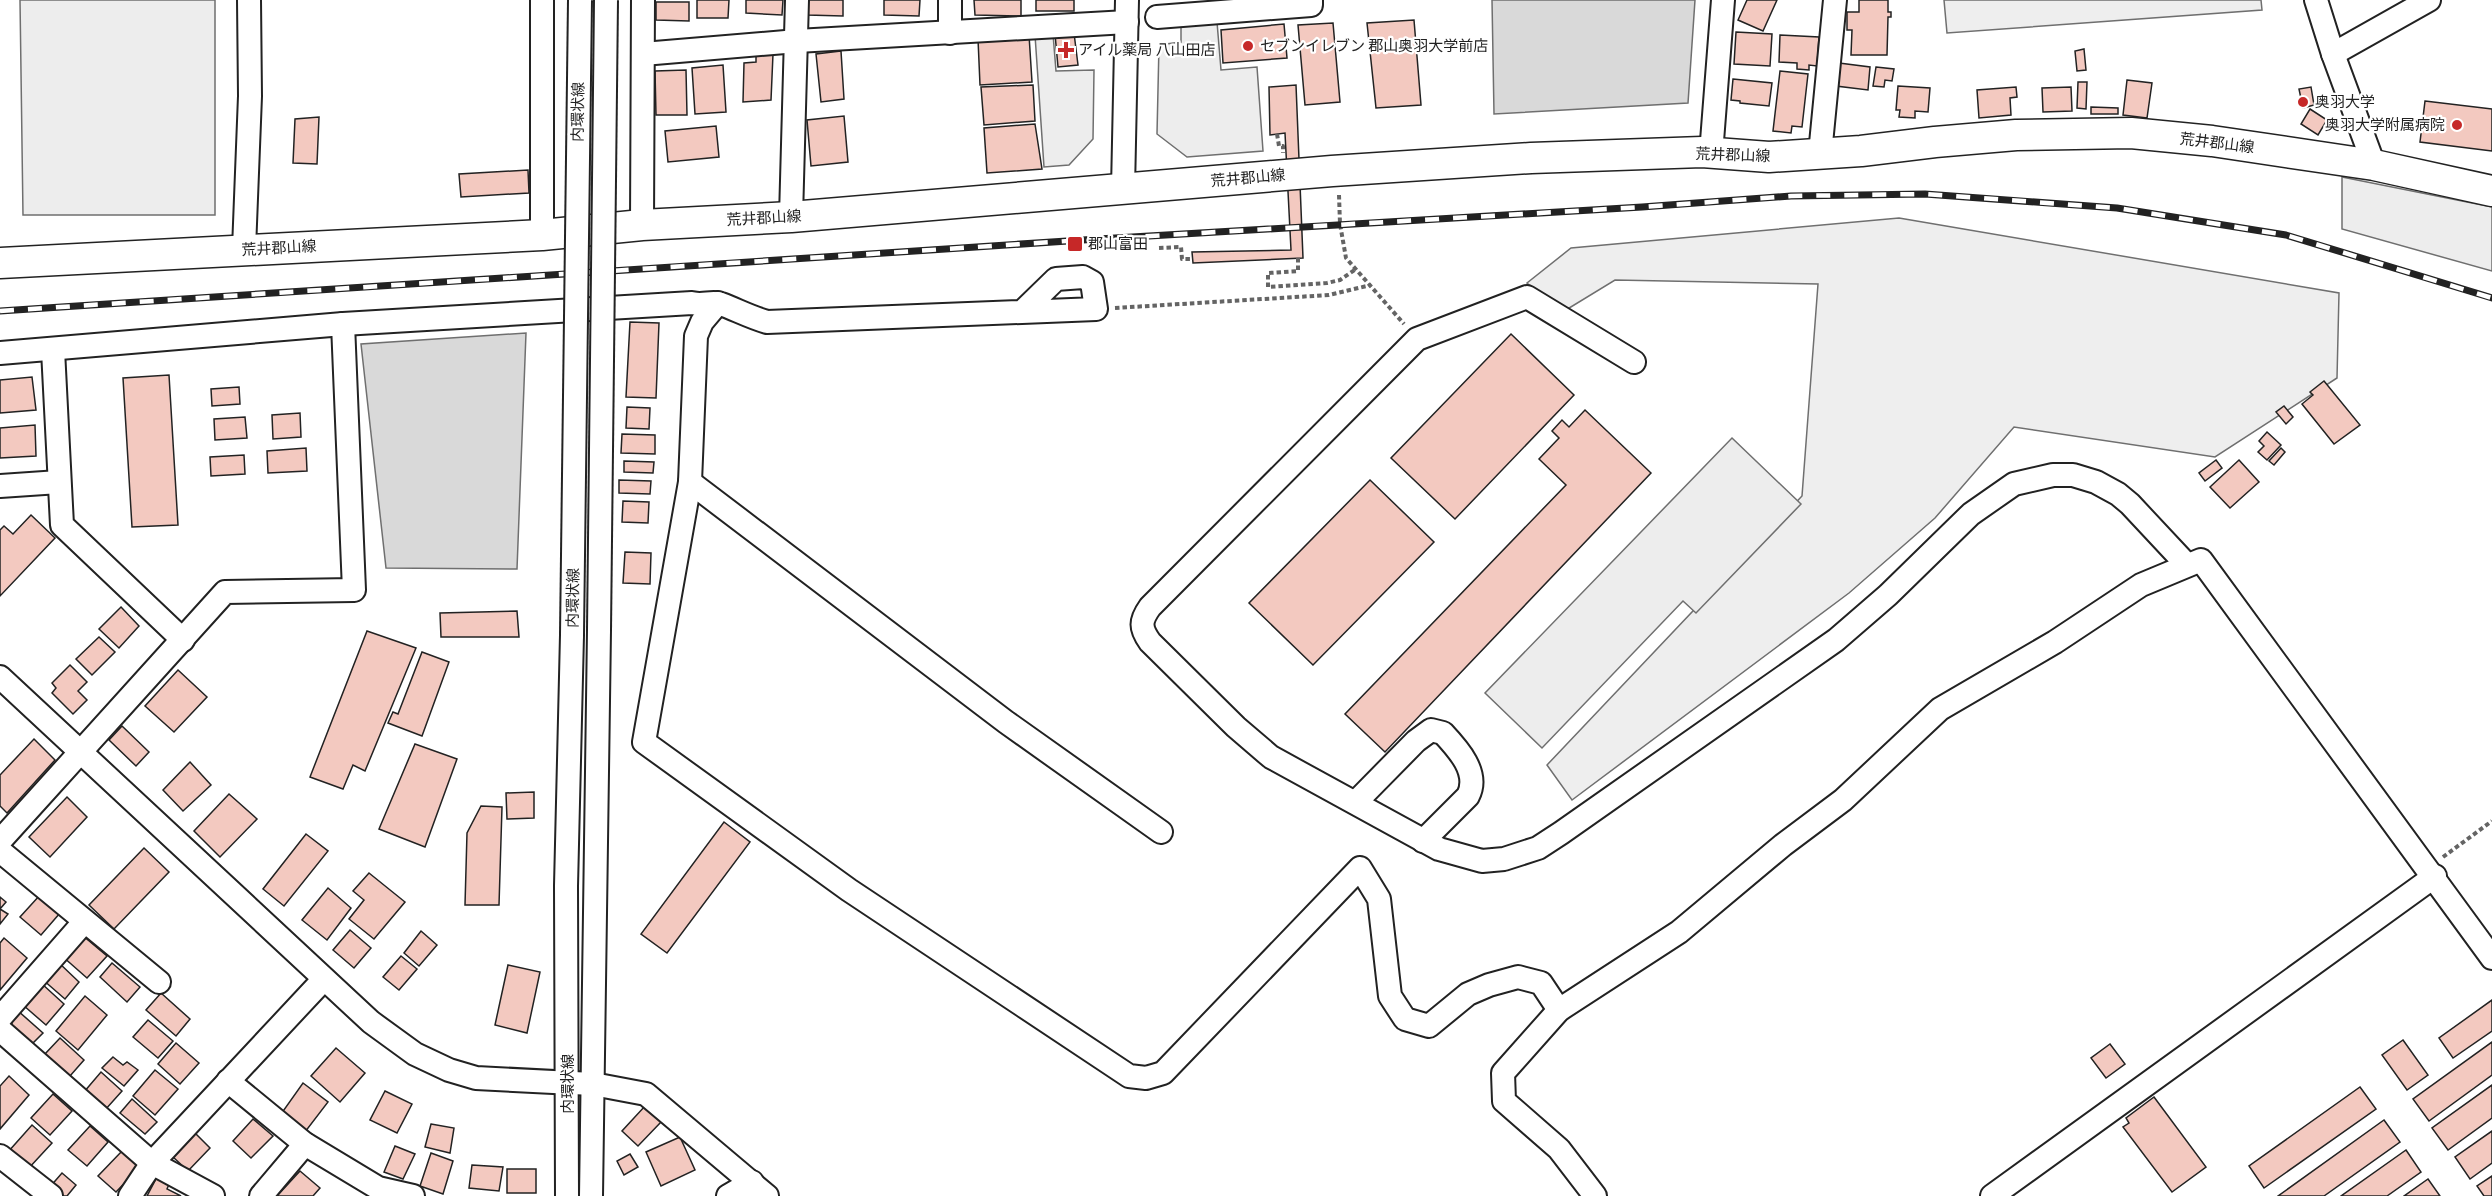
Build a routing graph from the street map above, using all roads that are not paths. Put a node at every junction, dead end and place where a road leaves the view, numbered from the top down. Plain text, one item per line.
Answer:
1 (249, 0) edge
2 (542, 0) edge
3 (580, 0) edge
4 (606, 0) edge
5 (643, 0) edge
6 (797, 0) edge
7 (950, 0) edge
8 (1311, 0) edge
9 (1723, 0) edge
10 (1835, 0) edge
11 (2316, 0) edge
12 (2429, 0) edge
13 (1127, 11) edge
14 (1157, 17) dead end
15 (950, 33) junction
16 (797, 41) junction
17 (642, 54) junction
18 (2333, 54) junction
19 (1711, 154) junction
20 (1820, 154) junction
21 (2374, 165) junction
22 (1123, 189) junction
23 (2492, 191) edge
24 (791, 217) junction
25 (642, 225) junction
26 (542, 235) junction
27 (244, 249) junction
28 (0, 263) edge
29 (718, 303) junction
30 (1022, 312) junction
31 (343, 324) junction
32 (53, 350) junction
33 (0, 353) edge
34 (1634, 362) dead end
35 (59, 482) junction
36 (690, 482) junction
37 (0, 486) edge
38 (2194, 562) junction
39 (183, 640) junction
40 (0, 677) edge
41 (82, 753) junction
42 (1356, 802) junction
43 (1161, 832) dead end
44 (0, 841) edge
45 (1423, 841) junction
46 (0, 851) edge
47 (2431, 872) junction
48 (84, 922) junction
49 (2492, 958) edge
50 (324, 979) junction
51 (159, 982) dead end
52 (1559, 1010) junction
53 (0, 1018) edge
54 (0, 1030) edge
55 (228, 1082) junction
56 (568, 1083) junction
57 (593, 1084) junction
58 (305, 1144) junction
59 (0, 1156) edge
60 (152, 1163) junction
61 (760, 1189) edge
62 (378, 1192) edge
63 (51, 1196) edge
64 (130, 1196) edge
65 (213, 1196) edge
66 (261, 1196) edge
67 (413, 1196) edge
68 (567, 1196) edge
69 (591, 1196) edge
70 (728, 1196) edge
71 (1595, 1196) edge
72 (1992, 1196) edge

1 - 27 street
2 - 26 street
3 - 56 street, 内環状線, bridge
4 - 57 street, 内環状線, bridge
5 - 17 street
6 - 16 street
7 - 15 street
8 - 14 street
9 - 19 street
10 - 20 street
11 - 18 street
12 - 18 street
13 - 15 street
13 - 22 street
15 - 16 street
16 - 17 street
16 - 24 street
17 - 25 street
18 - 21 street
19 - 20 main road, 荒井郡山線
19 - 22 main road, 荒井郡山線
20 - 21 main road, 荒井郡山線
21 - 23 main road, 荒井郡山線
22 - 24 main road, 荒井郡山線
24 - 25 main road, 荒井郡山線
25 - 26 main road, 荒井郡山線
26 - 27 main road, 荒井郡山線
27 - 28 main road, 荒井郡山線
29 - 30 street
29 - 31 street
29 - 36 street
30 - 30 street
31 - 32 street
31 - 39 street
32 - 33 street
32 - 35 street
34 - 42 street
35 - 37 street
35 - 39 street
36 - 43 street
36 - 52 street
38 - 45 street
38 - 47 street
38 - 52 street
39 - 41 street
40 - 41 street
41 - 44 street
41 - 50 street
42 - 45 street
42 - 45 street
46 - 48 street
47 - 49 street
47 - 72 street
48 - 51 street
48 - 53 street
50 - 55 street
50 - 56 street
52 - 71 street
54 - 60 street
55 - 58 street
55 - 60 street
56 - 57 street
56 - 68 street, 内環状線
57 - 61 street
57 - 69 street, 内環状線
58 - 62 street
58 - 66 street
59 - 63 street
60 - 64 street
60 - 65 street
61 - 70 street
62 - 67 street

